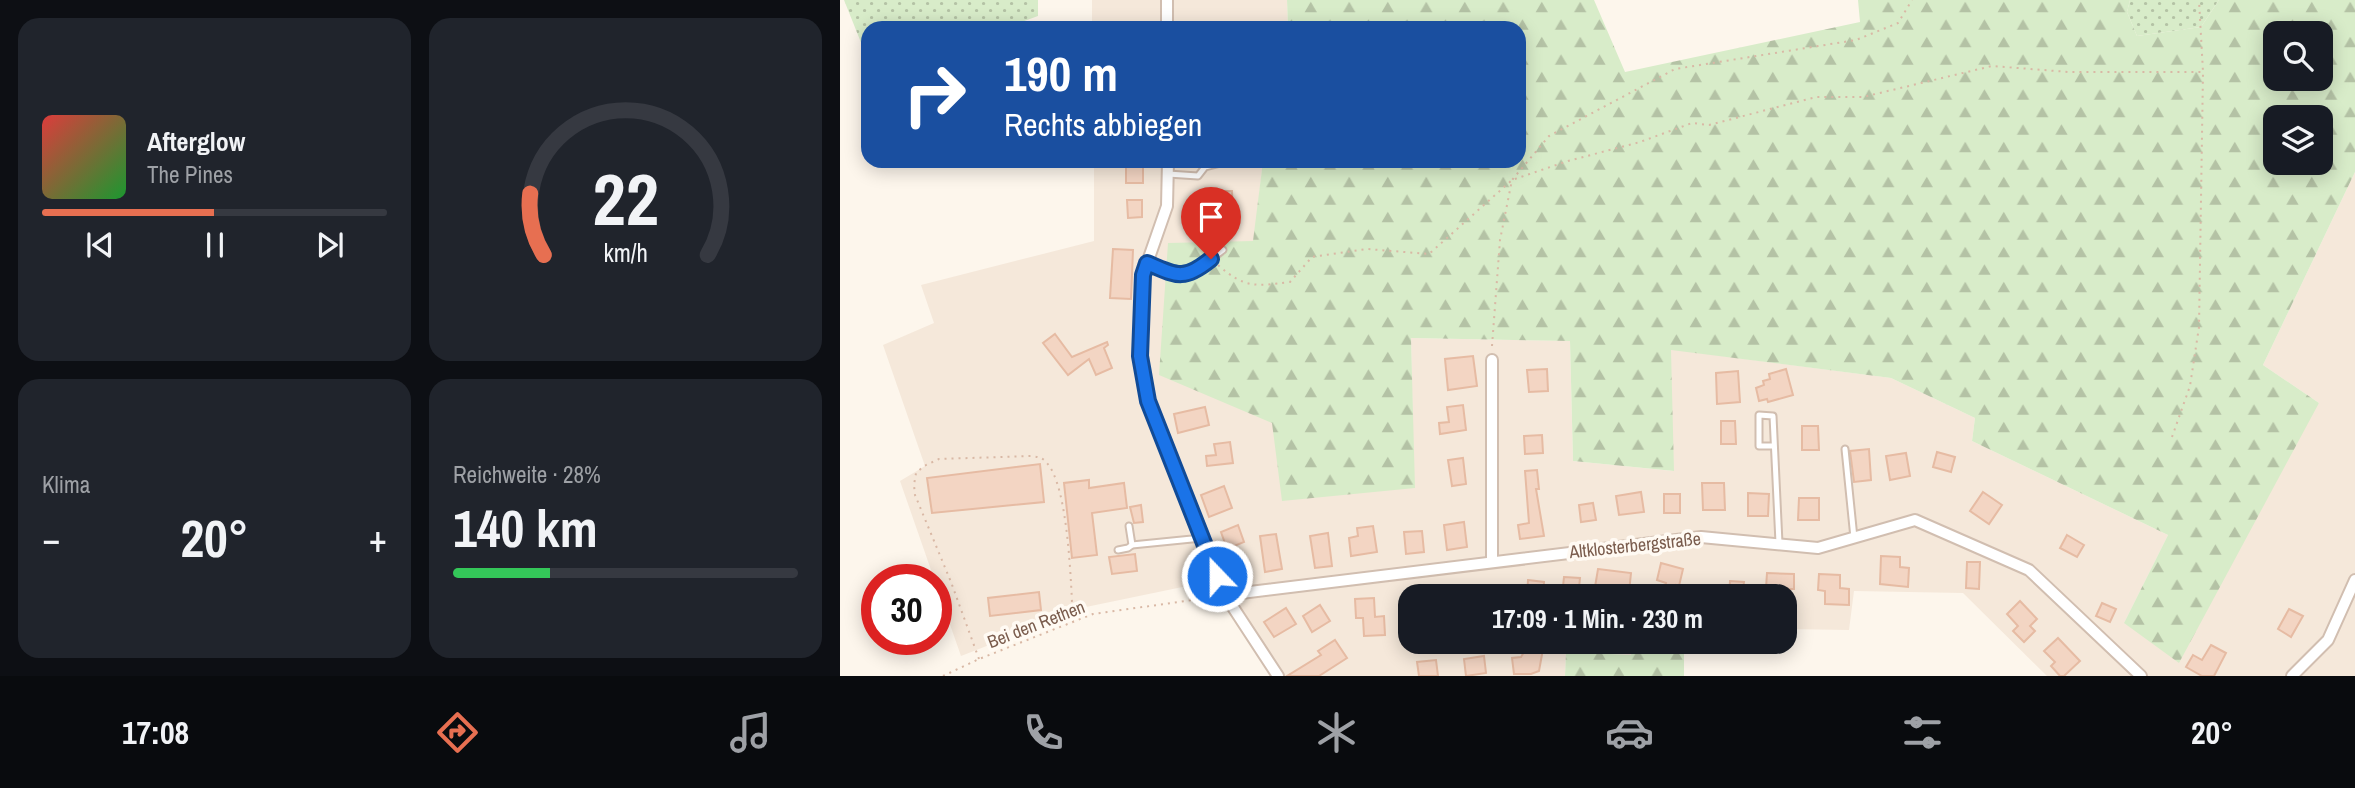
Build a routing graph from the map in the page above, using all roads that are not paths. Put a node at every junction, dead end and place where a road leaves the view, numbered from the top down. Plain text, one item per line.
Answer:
1 (1167, 0) edge
2 (1167, 21) edge
3 (1168, 168) edge
4 (1204, 168) edge
5 (1168, 174) junction
6 (1223, 250) dead end
7 (1147, 263) junction
8 (1492, 360) dead end
9 (1774, 446) junction
10 (1845, 449) dead end
11 (1129, 526) dead end
12 (1202, 538) junction
13 (1854, 538) junction
14 (1779, 543) junction
15 (1132, 545) junction
16 (1118, 550) dead end
17 (1492, 562) junction
18 (2355, 580) edge
19 (1225, 595) junction
20 (1278, 676) edge
21 (2141, 676) edge
22 (2292, 676) edge

1 - 2 street
3 - 5 street
4 - 5 lane
5 - 7 street
6 - 7 lane
7 - 12 street
8 - 17 street
9 - 9 lane
9 - 14 lane
10 - 13 lane
11 - 15 lane
12 - 15 lane
12 - 19 street
13 - 14 street, Altklosterbergstraße
13 - 21 street, Altklosterbergstraße
14 - 17 street, Altklosterbergstraße
15 - 16 lane
17 - 19 street, Altklosterbergstraße
18 - 22 street
19 - 20 street

